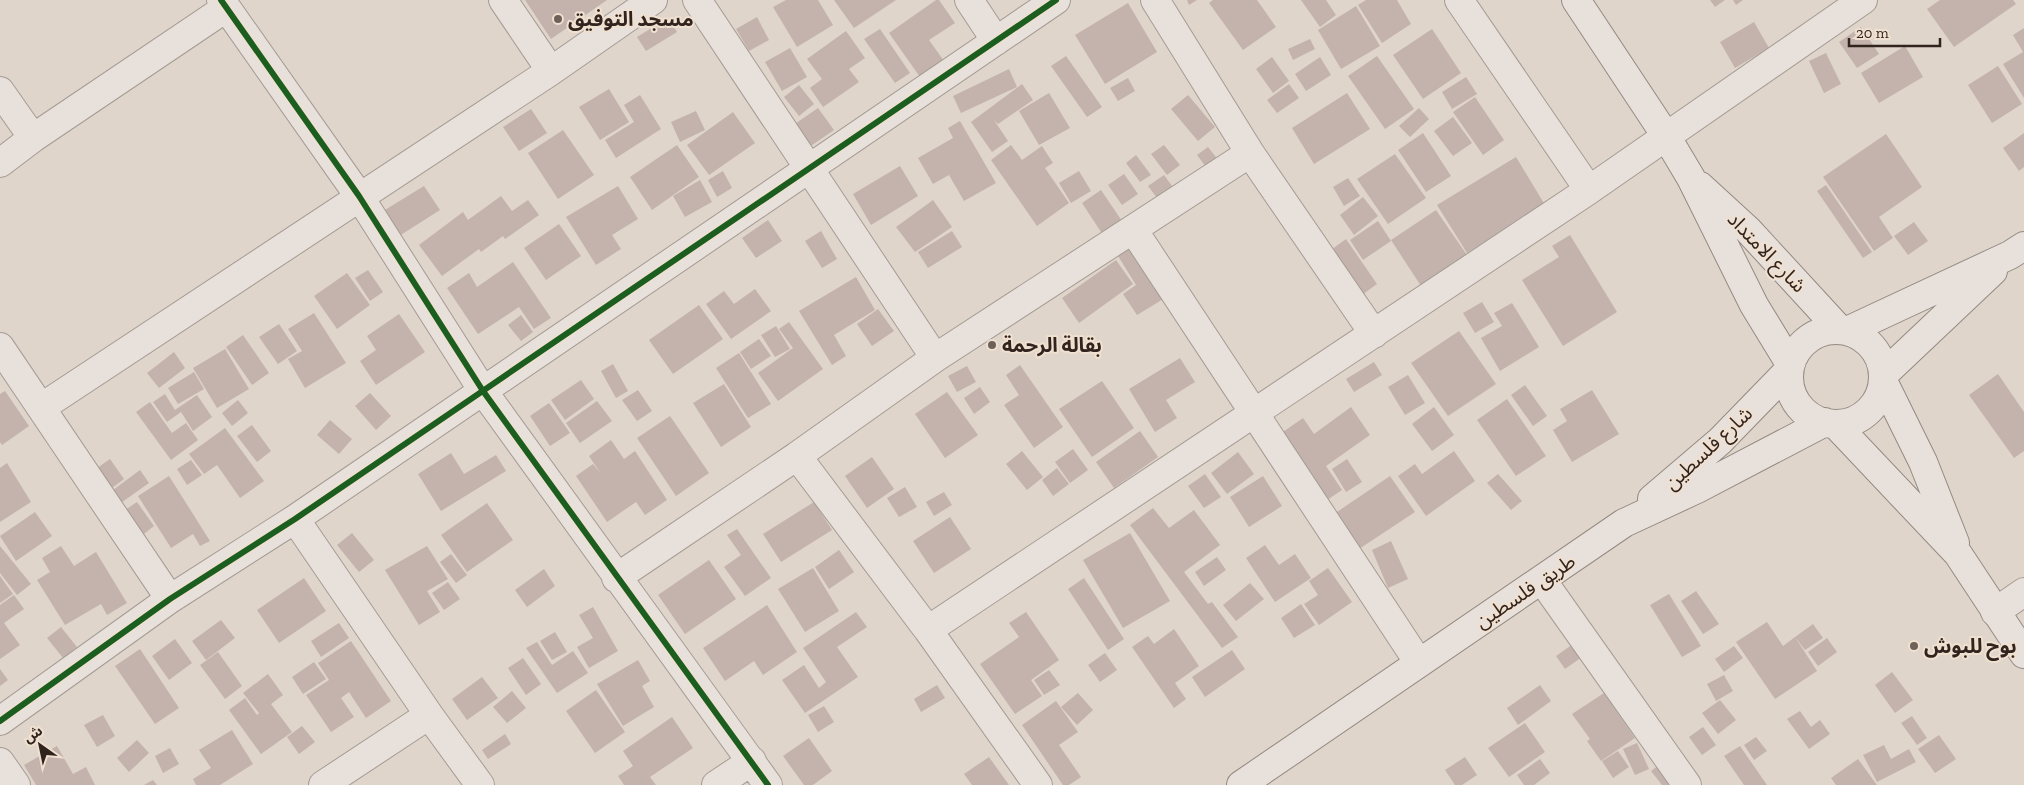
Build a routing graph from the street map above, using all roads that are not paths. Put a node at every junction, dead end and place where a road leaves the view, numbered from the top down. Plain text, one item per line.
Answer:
1 (503, 0) edge
2 (653, 0) edge
3 (697, 0) edge
4 (969, 0) edge
5 (1056, 0) edge
6 (1155, 0) edge
7 (1459, 0) edge
8 (1576, 0) edge
9 (1864, 0) edge
10 (224, 4) edge
11 (996, 41) junction
12 (551, 71) junction
13 (0, 91) edge
14 (1666, 136) junction
15 (33, 138) junction
16 (1250, 153) junction
17 (0, 163) edge
18 (808, 169) junction
19 (1691, 178) junction
20 (1589, 190) junction
21 (359, 196) junction
22 (1134, 231) junction
23 (2017, 250) edge
24 (1843, 330) junction
25 (1374, 334) junction
26 (0, 347) edge
27 (935, 358) junction
28 (1790, 367) junction
29 (1883, 378) junction
30 (483, 391) junction
31 (42, 407) junction
32 (1254, 413) junction
33 (1830, 423) junction
34 (797, 456) junction
35 (295, 519) junction
36 (1624, 523) junction
37 (1958, 554) junction
38 (616, 578) junction
39 (1542, 580) junction
40 (2024, 592) edge
41 (170, 599) junction
42 (1995, 612) junction
43 (928, 630) junction
44 (2024, 654) edge
45 (1419, 664) junction
46 (429, 715) junction
47 (0, 721) edge
48 (752, 761) junction
49 (0, 762) edge
50 (16, 785) edge
51 (323, 785) edge
52 (480, 785) edge
53 (716, 785) edge
54 (768, 785) edge
55 (1038, 785) edge
56 (1241, 785) edge
57 (1687, 785) edge

1 - 12 street
2 - 12 street
3 - 18 street
4 - 11 street
5 - 11 street
6 - 16 street
7 - 20 street
8 - 14 street, شارع الامتداد
9 - 14 street
10 - 15 street
10 - 21 street
11 - 18 street
12 - 21 street
13 - 15 street
14 - 19 street, شارع الامتداد
14 - 20 street
15 - 17 street
16 - 22 street
16 - 25 street
18 - 27 street
18 - 30 street
19 - 24 street, شارع الامتداد
19 - 28 street, شارع الامتداد
20 - 25 street
21 - 30 street
21 - 31 street
22 - 27 street
22 - 32 street
23 - 24 street
23 - 29 street
24 - 28 street
24 - 29 street
25 - 32 street
26 - 31 street
27 - 34 street
28 - 33 street
28 - 36 street, شارع فلسطين
29 - 33 street
29 - 37 street
30 - 35 street
30 - 38 street
31 - 41 street
32 - 43 street
32 - 45 street
33 - 36 street, طريق فلسطين
33 - 37 street
34 - 38 street
34 - 43 street
35 - 41 street
35 - 46 street
36 - 39 street, طريق فلسطين
37 - 42 street
38 - 48 street
39 - 45 street, طريق فلسطين
39 - 57 street
40 - 42 street
41 - 47 street
42 - 44 street
43 - 55 street
45 - 56 street, طريق فلسطين
46 - 51 street
46 - 52 street
48 - 53 street
48 - 54 street
49 - 50 street

